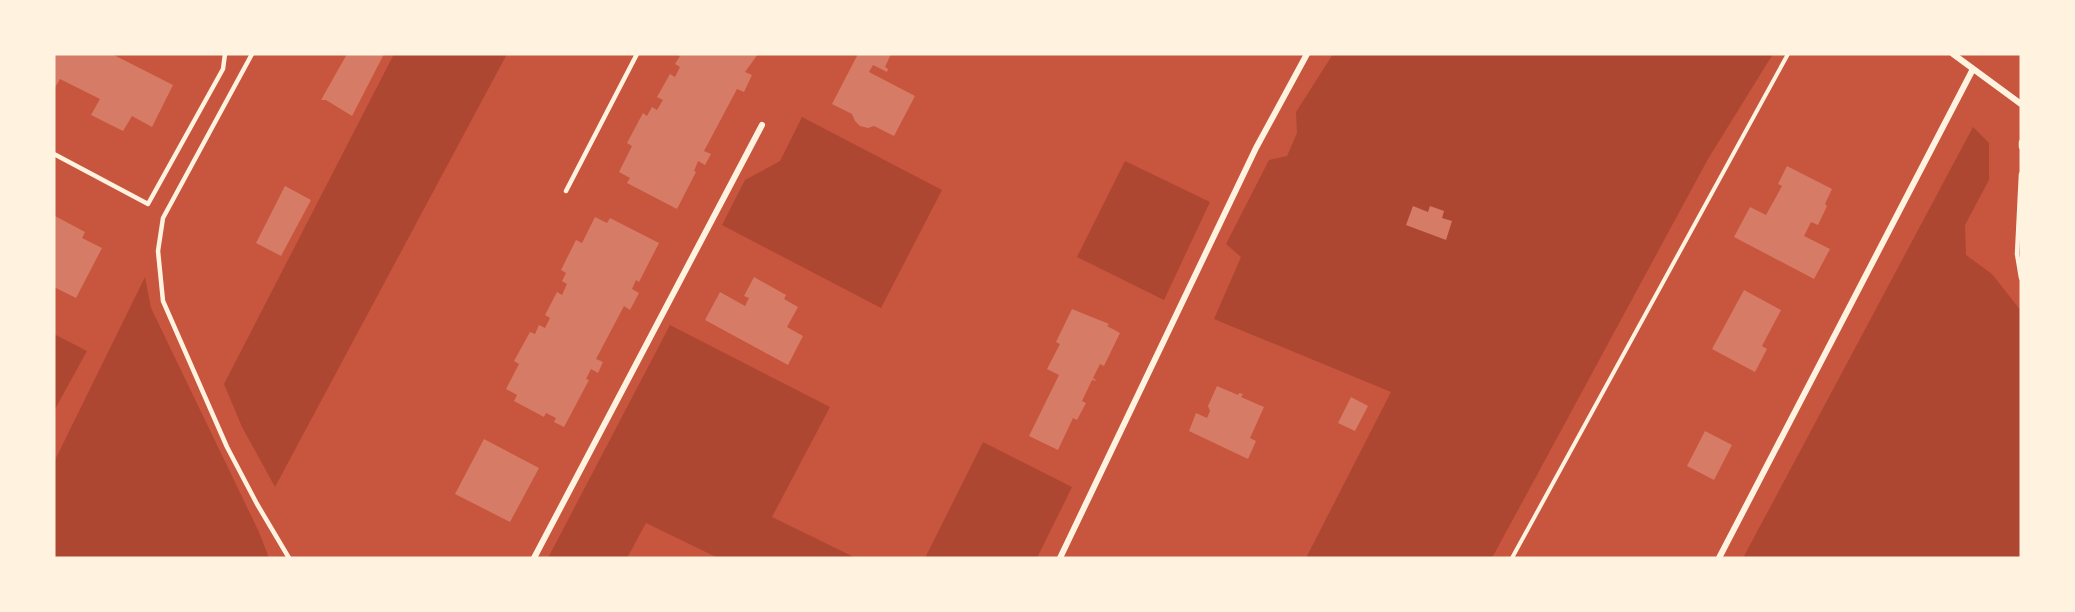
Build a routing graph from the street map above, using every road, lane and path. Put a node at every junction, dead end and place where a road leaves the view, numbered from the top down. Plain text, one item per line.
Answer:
1 (225, 54) edge
2 (252, 54) edge
3 (637, 54) edge
4 (1306, 54) edge
5 (1788, 54) edge
6 (1953, 54) edge
7 (1973, 69) junction
8 (2021, 104) edge
9 (762, 125) dead end
10 (54, 154) edge
11 (2021, 174) edge
12 (566, 191) dead end
13 (2021, 278) edge
14 (289, 558) edge
15 (534, 558) edge
16 (1060, 558) edge
17 (1512, 558) edge
18 (1719, 558) edge

1 - 10 lane
2 - 14 lane
3 - 12 lane
4 - 16 street
5 - 17 path
6 - 7 street
7 - 8 street
7 - 18 street
9 - 15 street
11 - 13 lane

